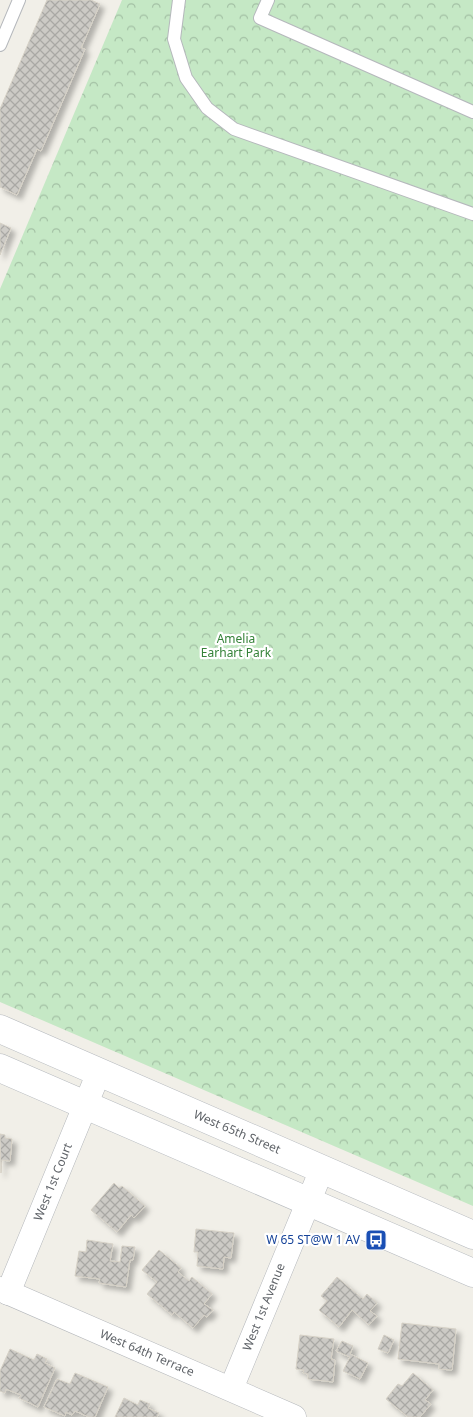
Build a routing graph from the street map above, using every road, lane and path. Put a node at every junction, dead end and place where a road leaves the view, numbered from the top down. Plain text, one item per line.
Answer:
1 (19, 0) edge
2 (179, 0) edge
3 (268, 0) edge
4 (0, 45) edge
5 (473, 112) edge
6 (473, 214) edge
7 (0, 1030) edge
8 (0, 1068) edge
9 (99, 1072) junction
10 (86, 1104) junction
11 (322, 1169) junction
12 (307, 1201) junction
13 (473, 1235) edge
14 (473, 1273) edge
15 (4, 1291) edge
16 (230, 1390) junction
17 (294, 1417) edge

1 - 4 lane
2 - 6 lane
3 - 5 lane
7 - 9 main road, West 65th Street
8 - 10 main road
9 - 10 street, West 1st Court
9 - 11 main road, West 65th Street
10 - 12 main road
10 - 15 street, West 1st Court
11 - 12 street, West 1st Avenue
11 - 13 main road, West 65th Street
12 - 14 main road
12 - 16 street, West 1st Avenue
15 - 16 street, West 64th Terrace
16 - 17 street, West 64th Terrace

